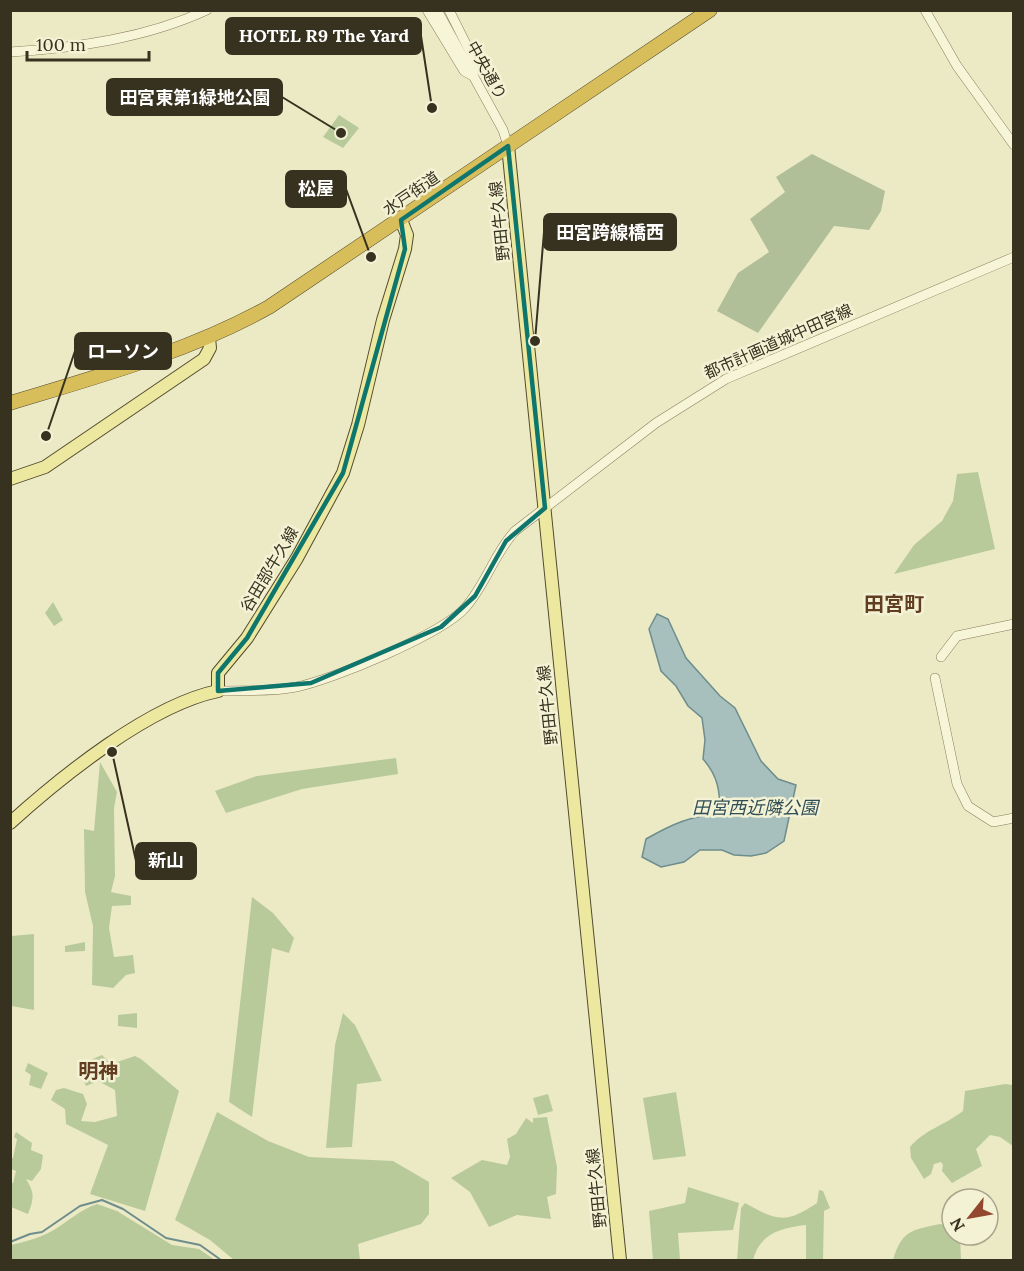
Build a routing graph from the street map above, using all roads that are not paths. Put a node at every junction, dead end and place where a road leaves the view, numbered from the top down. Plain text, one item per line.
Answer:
1 (207, 10) edge
2 (427, 10) edge
3 (437, 10) edge
4 (449, 10) edge
5 (710, 10) edge
6 (925, 10) edge
7 (10, 52) edge
8 (473, 76) junction
9 (1014, 145) edge
10 (508, 146) junction
11 (401, 220) junction
12 (1014, 257) edge
13 (209, 338) junction
14 (10, 403) edge
15 (10, 479) edge
16 (545, 508) junction
17 (1014, 624) edge
18 (941, 657) dead end
19 (935, 678) dead end
20 (218, 691) junction
21 (1014, 818) edge
22 (10, 823) edge
23 (620, 1260) edge

1 - 7 street
2 - 8 street
3 - 8 street, 中央通り
4 - 8 street
5 - 10 highway, 水戸街道
6 - 9 street
8 - 10 street, 中央通り
10 - 11 highway, 水戸街道
10 - 16 main road, 野田牛久線
11 - 13 highway, 水戸街道
11 - 20 main road, 谷田部牛久線
12 - 16 street, 都市計画道城中田宮線
13 - 14 highway, 水戸街道
13 - 15 main road
16 - 20 street, 都市計画道城中田宮線
16 - 23 main road, 野田牛久線
17 - 18 street
19 - 21 street
20 - 22 main road

